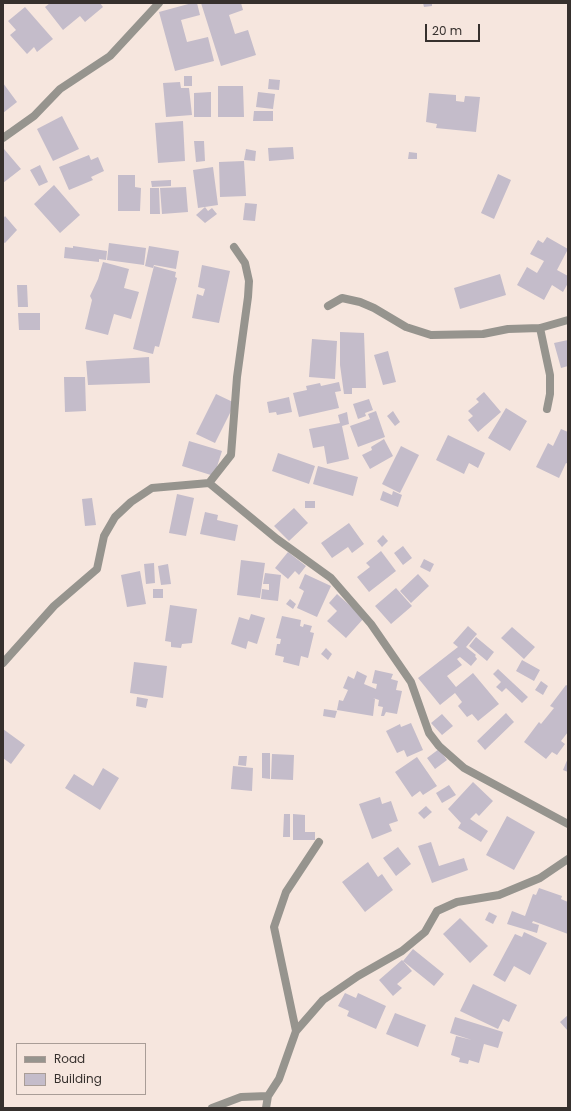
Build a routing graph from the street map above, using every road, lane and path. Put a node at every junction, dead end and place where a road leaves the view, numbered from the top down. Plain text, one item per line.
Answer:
1 (159, 3) edge
2 (3, 138) edge
3 (234, 247) dead end
4 (328, 306) dead end
5 (568, 320) edge
6 (540, 328) junction
7 (547, 409) dead end
8 (209, 483) junction
9 (3, 663) edge
10 (568, 824) edge
11 (319, 842) dead end
12 (568, 859) edge
13 (296, 1031) junction
14 (268, 1096) junction
15 (212, 1108) edge
16 (266, 1108) edge

1 - 2 street
3 - 8 street
4 - 6 street
5 - 6 street
6 - 7 street
8 - 9 street
8 - 10 street
11 - 13 street
12 - 13 street
13 - 14 street
14 - 15 street
14 - 16 street

